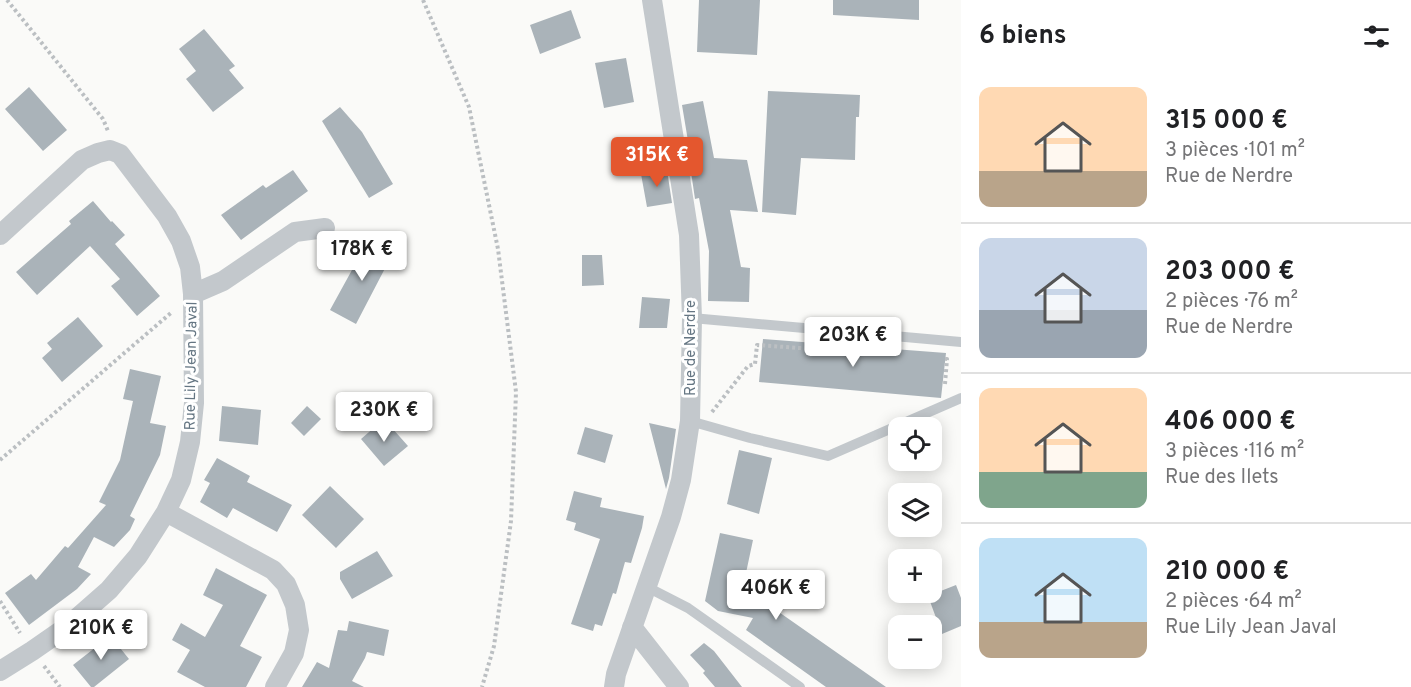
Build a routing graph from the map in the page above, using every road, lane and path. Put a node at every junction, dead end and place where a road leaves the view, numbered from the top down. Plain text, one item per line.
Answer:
1 (7, 0) edge
2 (423, 0) edge
3 (652, 0) edge
4 (110, 150) junction
5 (326, 228) dead end
6 (0, 235) edge
7 (193, 294) junction
8 (692, 318) junction
9 (961, 342) edge
10 (798, 348) dead end
11 (945, 359) dead end
12 (945, 384) dead end
13 (961, 398) edge
14 (696, 422) junction
15 (0, 460) edge
16 (166, 512) junction
17 (647, 587) junction
18 (0, 601) edge
19 (632, 627) junction
20 (32, 651) junction
21 (0, 671) edge
22 (275, 687) edge
23 (482, 687) edge
24 (614, 687) edge
25 (680, 687) edge
26 (800, 687) edge

1 - 4 path
2 - 23 path
3 - 8 street, Rue de Nerdre
4 - 6 street
4 - 7 street
5 - 7 street, Rue Lily Jean Javal
7 - 15 path
7 - 16 street, Rue Lily Jean Javal
8 - 9 lane
8 - 14 street, Rue de Nerdre
10 - 14 path
11 - 12 path
13 - 14 lane
14 - 17 street, Rue de Nerdre
16 - 20 street, Rue Lily Jean Javal
16 - 22 street
17 - 19 street, Rue de Nerdre
17 - 26 lane
18 - 20 path
19 - 24 street, Rue de Nerdre
19 - 25 street
20 - 21 street, Rue Lily Jean Javal

